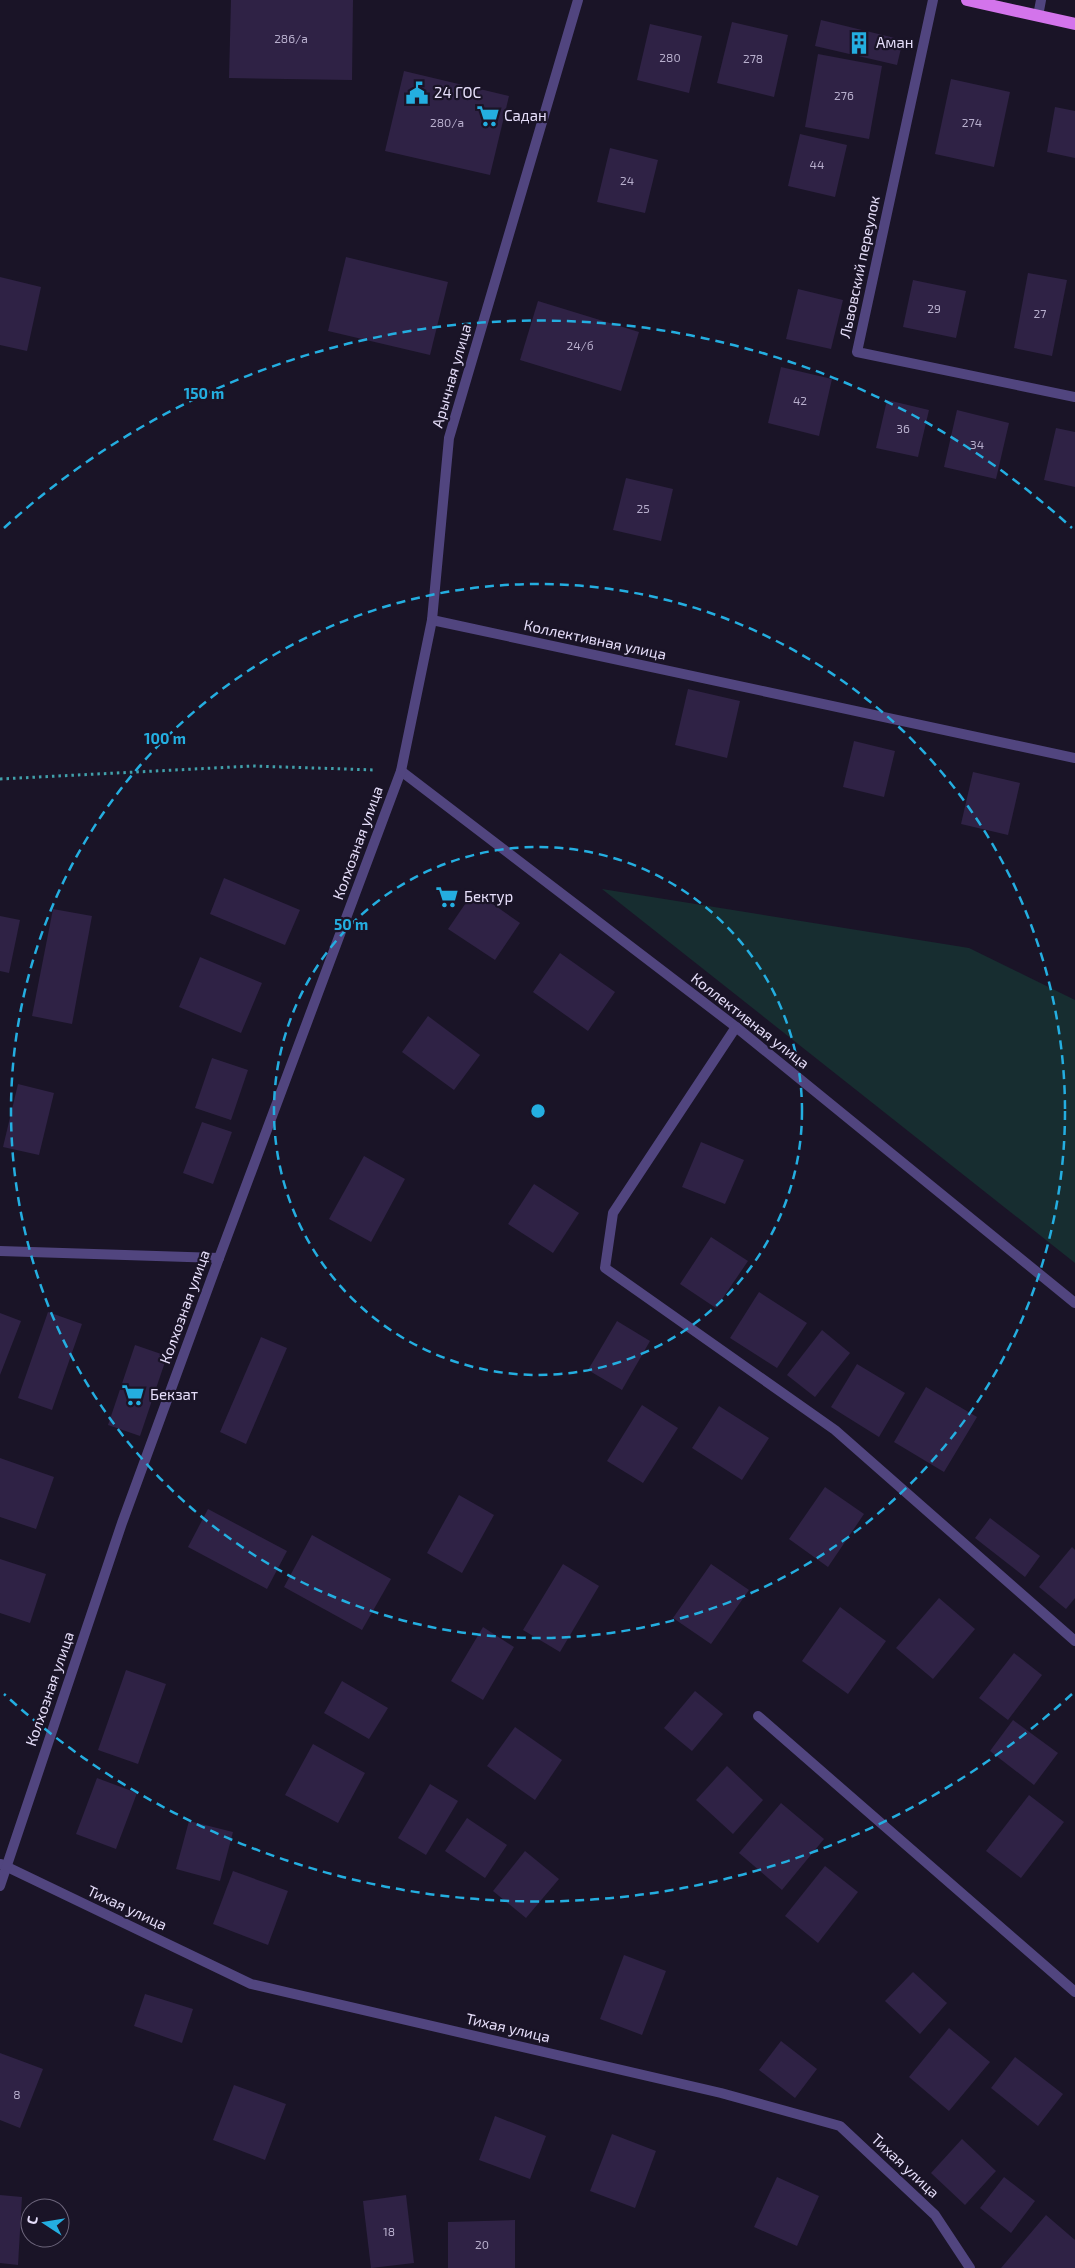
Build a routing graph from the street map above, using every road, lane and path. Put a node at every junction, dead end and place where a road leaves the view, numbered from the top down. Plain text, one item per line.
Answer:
1 (578, 0) edge
2 (933, 0) edge
3 (967, 0) edge
4 (1041, 0) edge
5 (1038, 16) junction
6 (1075, 24) edge
7 (1075, 397) edge
8 (432, 620) junction
9 (1075, 758) edge
10 (401, 771) junction
11 (0, 779) edge
12 (736, 1027) junction
13 (0, 1250) edge
14 (219, 1258) junction
15 (1075, 1303) edge
16 (1075, 1641) edge
17 (758, 1716) dead end
18 (3, 1865) edge
19 (0, 1886) edge
20 (1075, 1992) edge
21 (970, 2268) edge

1 - 8 street, Арычная улица
2 - 7 street, Львовский переулок
3 - 5 main road
4 - 5 street
5 - 6 main road
8 - 9 street, Коллективная улица
8 - 10 street, Арычная улица
10 - 11 path
10 - 12 street, Коллективная улица
10 - 14 street, Колхозная улица
12 - 15 street, Коллективная улица
12 - 16 street
13 - 14 street
14 - 18 street, Колхозная улица
17 - 20 street
18 - 19 street, Колхозная улица
18 - 21 street, Тихая улица

